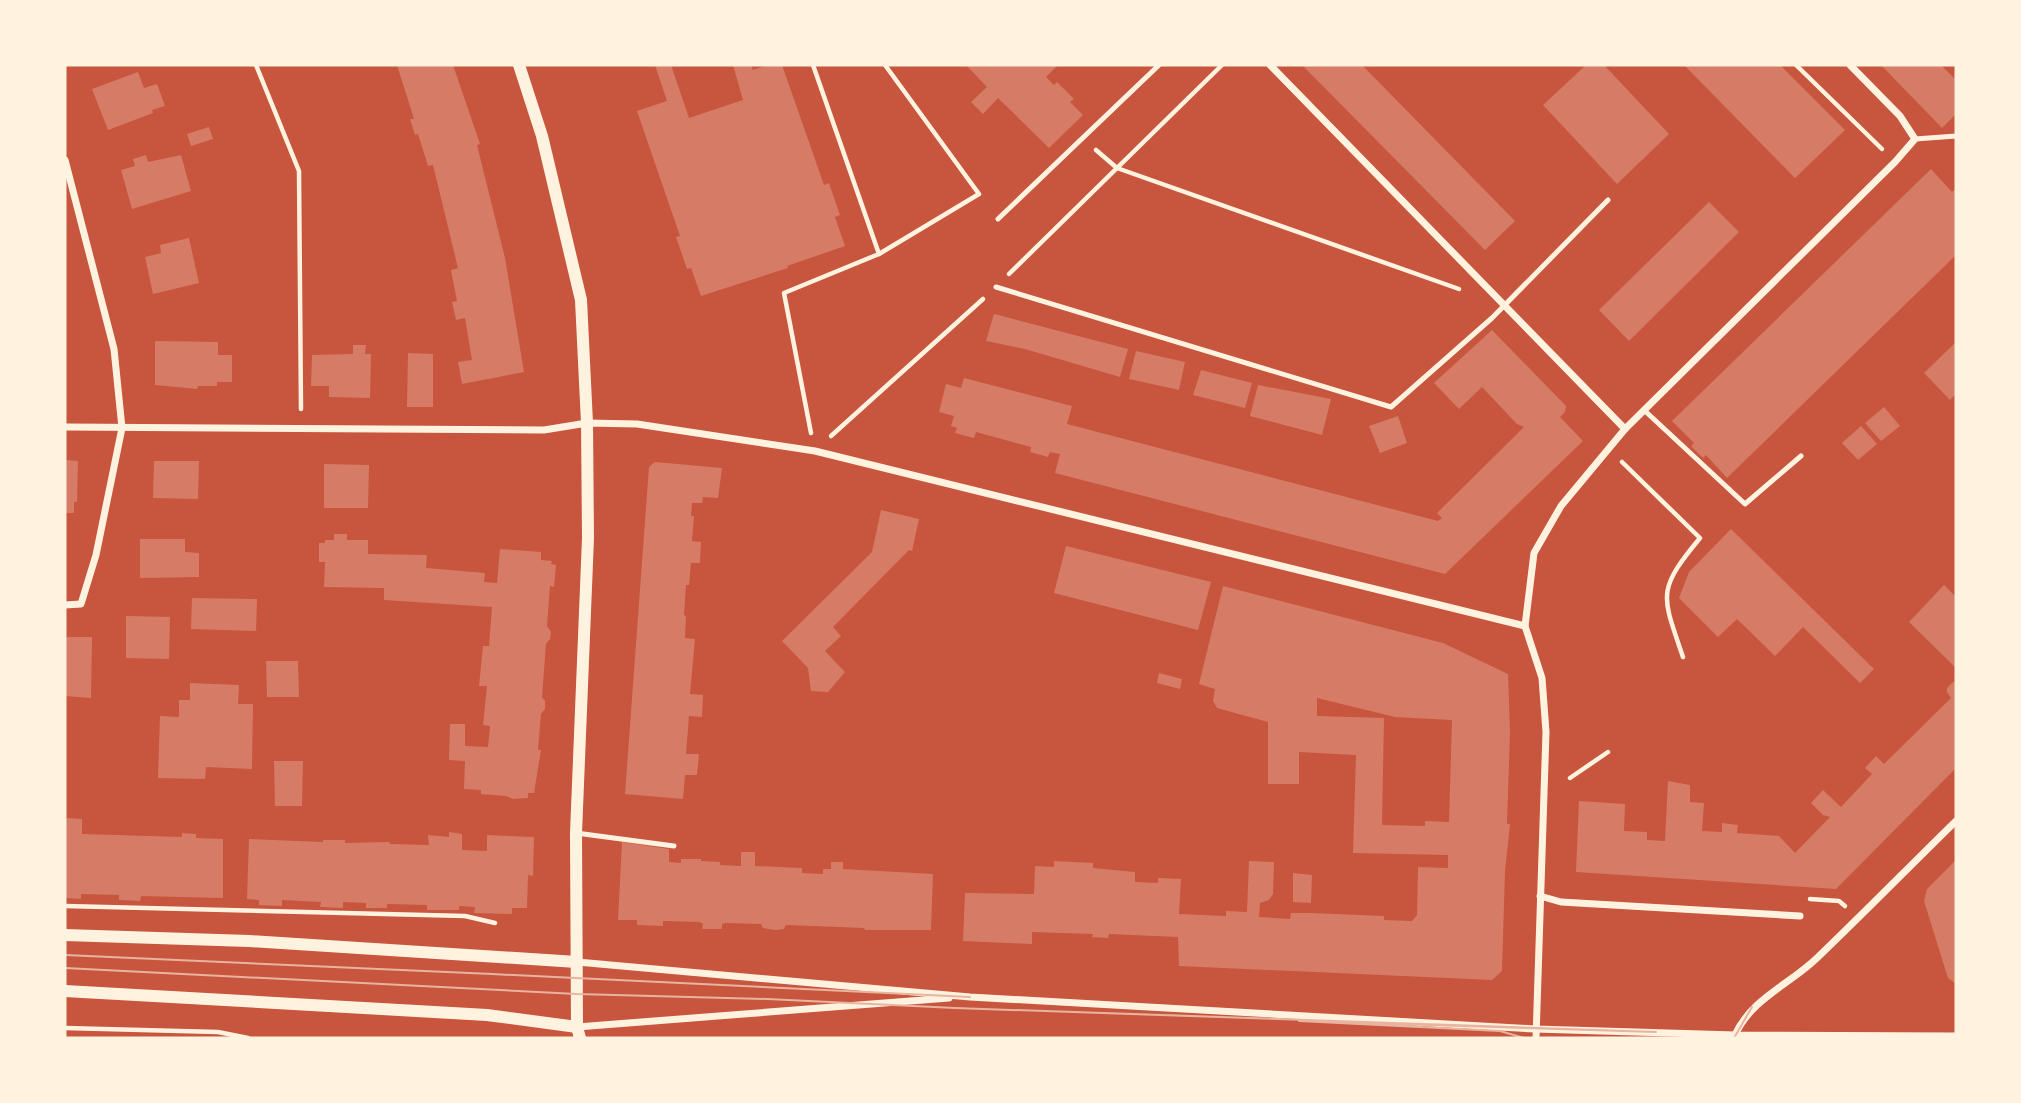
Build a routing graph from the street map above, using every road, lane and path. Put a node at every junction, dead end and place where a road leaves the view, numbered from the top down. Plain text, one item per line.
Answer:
1 (256, 65) edge
2 (519, 65) edge
3 (813, 65) edge
4 (885, 65) edge
5 (1159, 65) edge
6 (1222, 65) edge
7 (1270, 65) edge
8 (1796, 65) edge
9 (1850, 65) edge
10 (1956, 136) edge
11 (1083, 138) junction
12 (1915, 139) junction
13 (65, 160) edge
14 (1895, 162) junction
15 (1117, 168) junction
16 (1608, 200) dead end
17 (998, 219) dead end
18 (879, 254) junction
19 (996, 287) junction
20 (1466, 292) dead end
21 (1505, 305) junction
22 (1644, 410) junction
23 (587, 423) junction
24 (65, 427) edge
25 (122, 428) junction
26 (301, 429) junction
27 (1625, 429) junction
28 (1608, 449) junction
29 (815, 451) junction
30 (1801, 456) dead end
31 (65, 605) edge
32 (1525, 626) junction
33 (1683, 657) dead end
34 (1608, 752) dead end
35 (1570, 778) dead end
36 (1956, 821) edge
37 (576, 833) junction
38 (674, 846) dead end
39 (1540, 896) junction
40 (65, 906) edge
41 (1800, 916) dead end
42 (495, 923) dead end
43 (65, 935) edge
44 (577, 962) junction
45 (65, 991) edge
46 (970, 997) junction
47 (65, 1028) edge
48 (1535, 1029) junction
49 (578, 1033) edge
50 (1735, 1035) junction
51 (1956, 1036) edge
52 (1851, 1037) edge
53 (248, 1038) edge
54 (1536, 1038) edge

1 - 26 path
2 - 23 street
3 - 18 path
4 - 18 path
5 - 11 lane
6 - 15 path
7 - 21 street
8 - 14 path
9 - 12 street
10 - 12 lane
11 - 15 path
11 - 17 lane
12 - 14 street
13 - 25 street
14 - 22 street
15 - 19 path
15 - 20 path
16 - 21 lane
18 - 29 path
19 - 21 lane
19 - 29 path
21 - 27 street
22 - 27 street
22 - 30 lane
23 - 26 street
23 - 29 street
23 - 37 street
24 - 25 street
25 - 26 street
25 - 31 street
27 - 28 street
28 - 32 street
28 - 33 path
29 - 32 street
32 - 39 street
34 - 35 path
36 - 50 street
37 - 38 lane
37 - 44 street
39 - 41 street
39 - 48 street
40 - 42 path
43 - 44 street
44 - 46 street
44 - 49 street
45 - 49 street
46 - 48 street
46 - 49 street
47 - 53 path
48 - 50 street
48 - 54 street
50 - 52 street
51 - 52 street

